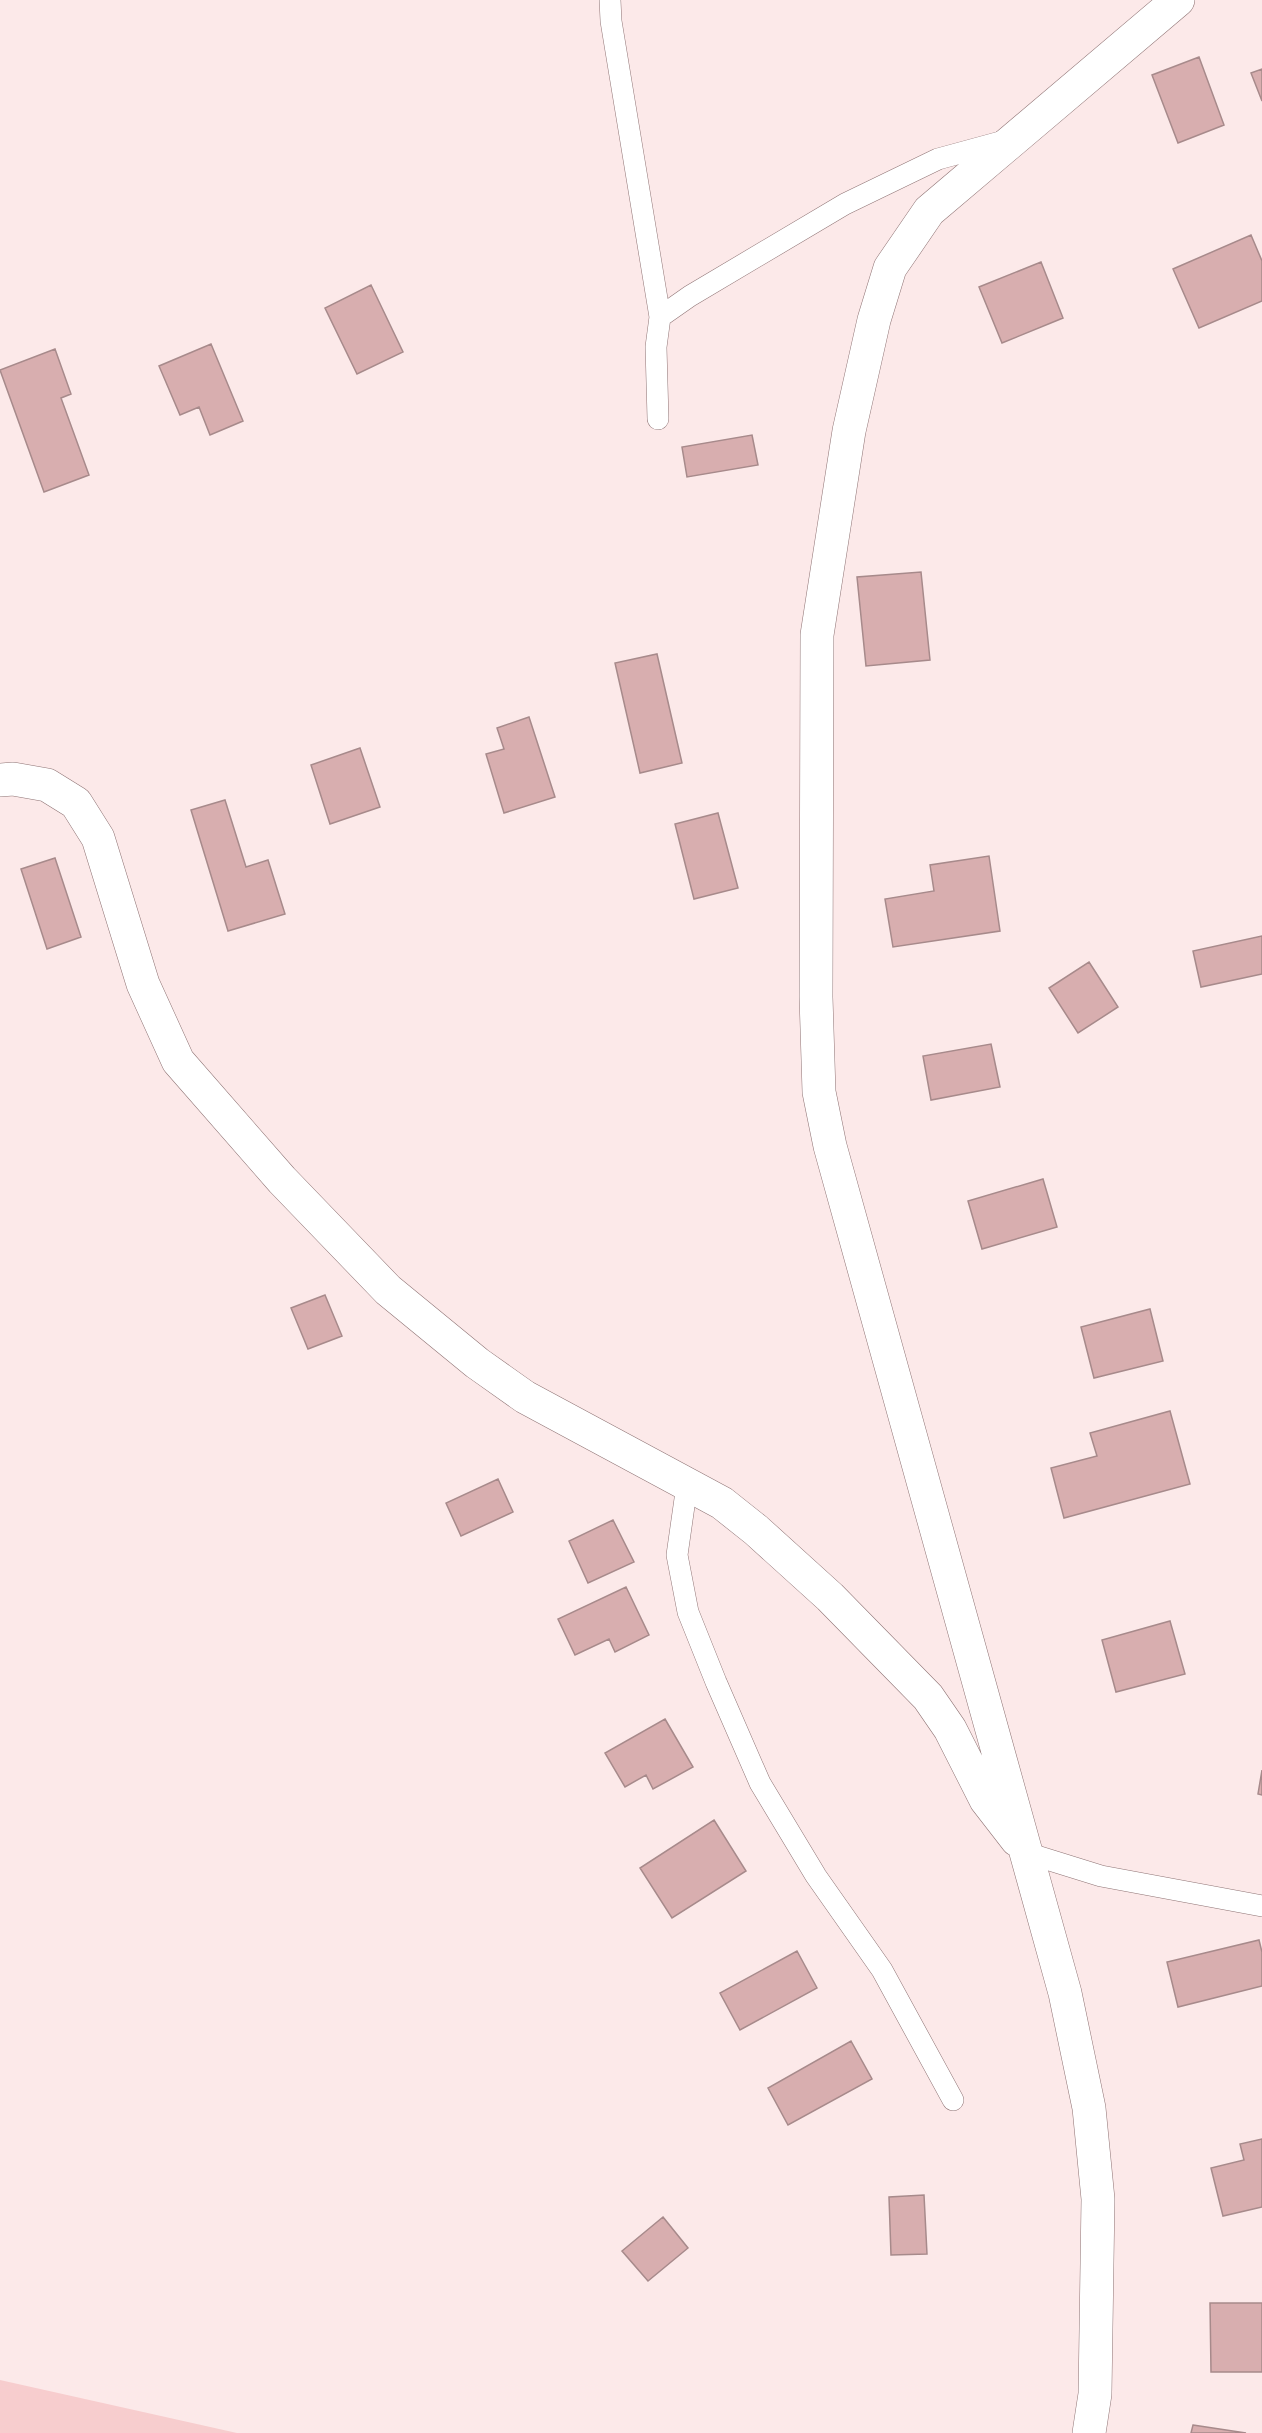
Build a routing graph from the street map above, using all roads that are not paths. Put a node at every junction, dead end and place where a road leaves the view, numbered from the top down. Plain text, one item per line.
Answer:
1 (610, 0) edge
2 (1178, 0) edge
3 (1011, 140) junction
4 (660, 317) junction
5 (658, 419) dead end
6 (0, 780) edge
7 (687, 1485) junction
8 (1027, 1853) junction
9 (1262, 1906) edge
10 (952, 2100) dead end
11 (1089, 2433) edge

1 - 4 lane
2 - 3 street
3 - 4 lane
3 - 8 street
4 - 5 lane
6 - 7 street
7 - 8 street
7 - 10 lane
8 - 9 lane
8 - 11 street

